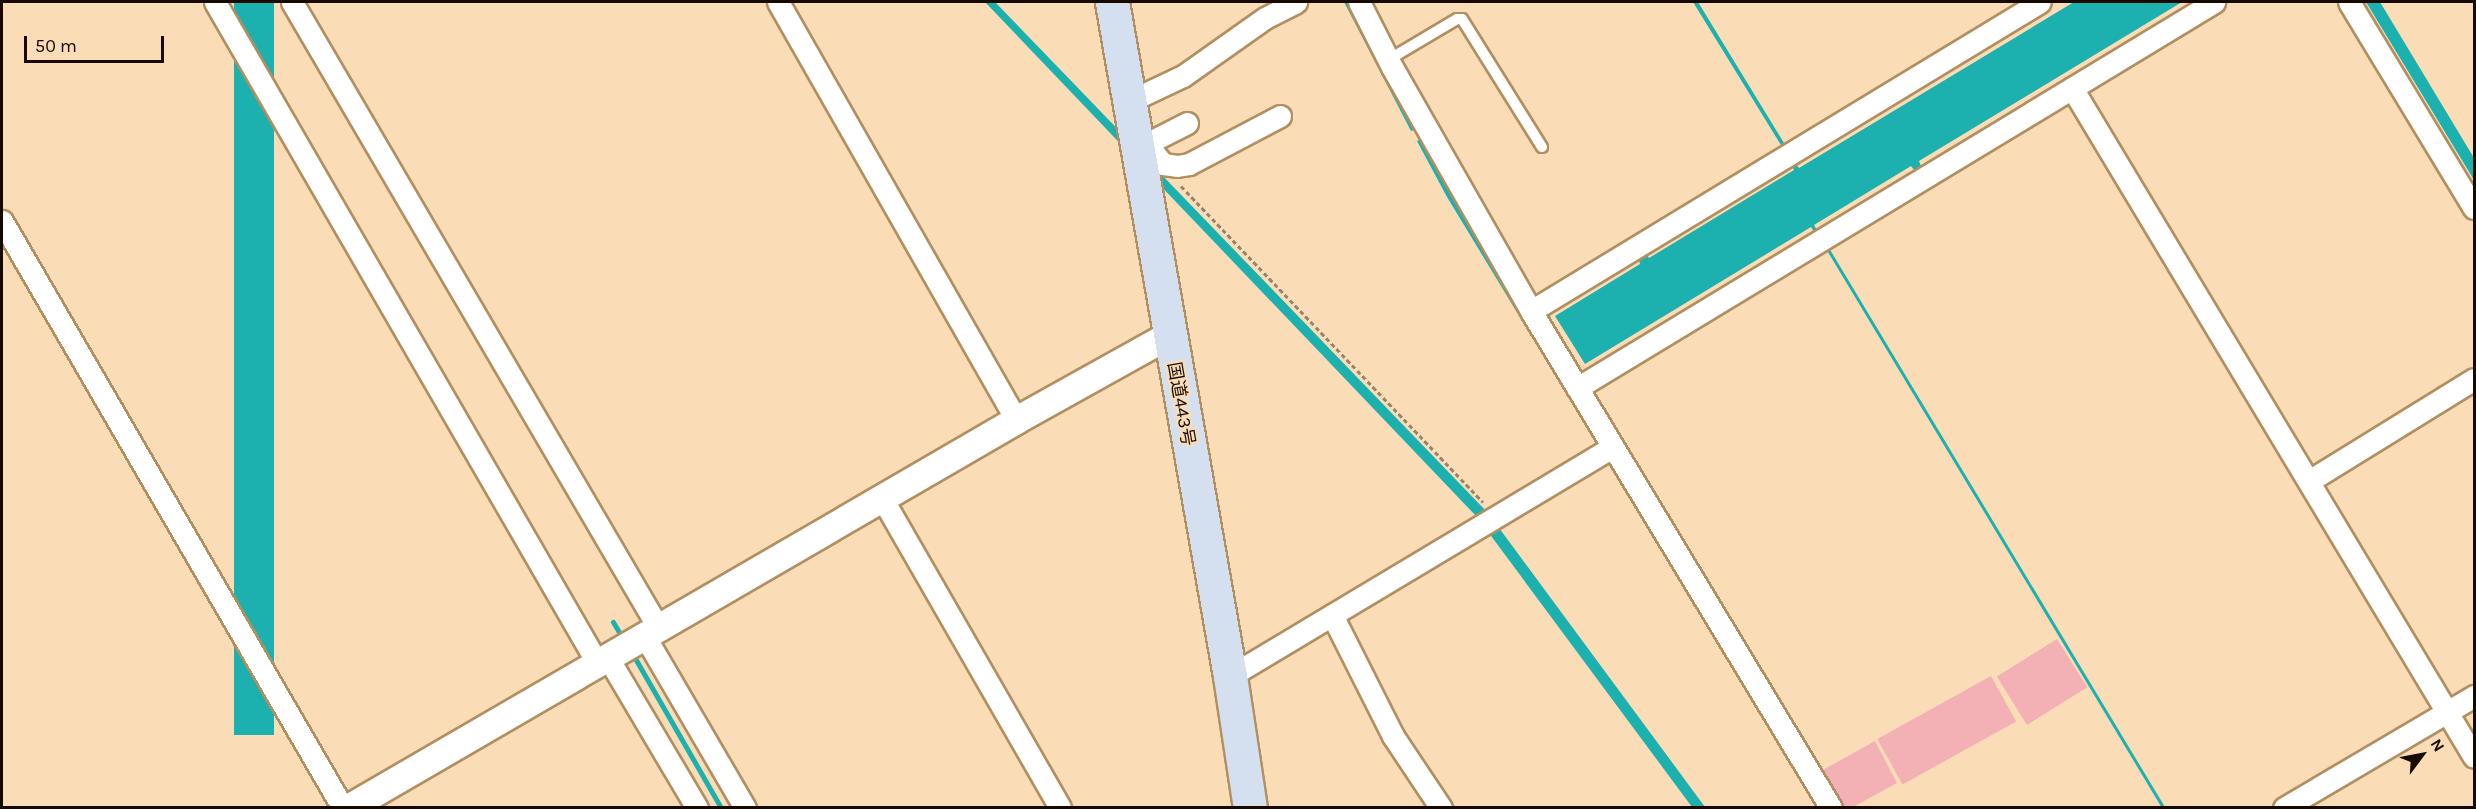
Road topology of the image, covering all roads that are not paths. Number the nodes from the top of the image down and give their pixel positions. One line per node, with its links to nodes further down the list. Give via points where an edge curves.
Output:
1 (214, 2): 29 (street)
2 (292, 2): 28 (street)
3 (778, 2): 23 (street)
4 (1112, 2): 12 (highway, 国道443号)
5 (1296, 2): 12 (street, via 1265,18 1183,76)
6 (1359, 2): 10 (street)
7 (2037, 2): 19 (street)
8 (2214, 2): 11 (street)
9 (2349, 2): 17 (street)
10 (1388, 60): 15 (lane, via 1462,19); 19 (street)
11 (2073, 88): 22 (street); 25 (street)
12 (1130, 101): 16 (highway, 国道443号)
13 (1280, 116): 16 (street, via 1189,164 1177,166)
14 (1187, 123): 16 (street)
15 (1542, 147)
16 (1149, 152): 20 (highway, 国道443号)
17 (2475, 208)
18 (2, 221): 34 (street)
19 (1531, 311): 22 (street)
20 (1169, 335): 23 (street); 30 (highway, 国道443号)
21 (2475, 379): 25 (street)
22 (1577, 388): 24 (street)
23 (1016, 420): 26 (street)
24 (1611, 448): 27 (street); 41 (street)
25 (2309, 481): 32 (street)
26 (882, 498): 28 (street); 38 (street)
27 (1332, 615): 30 (street); 40 (street, via 1393,736)
28 (651, 631): 29 (street); 37 (street)
29 (603, 661): 35 (street); 36 (street)
30 (1230, 676): 39 (highway, 国道443号)
31 (2475, 696): 32 (street)
32 (2447, 712): 33 (street); 42 (street)
33 (2475, 757)
34 (343, 807)
35 (348, 807)
36 (697, 807)
37 (745, 807)
38 (1060, 807)
39 (1250, 807)
40 (1441, 807)
41 (1831, 807)
42 (2284, 807)

